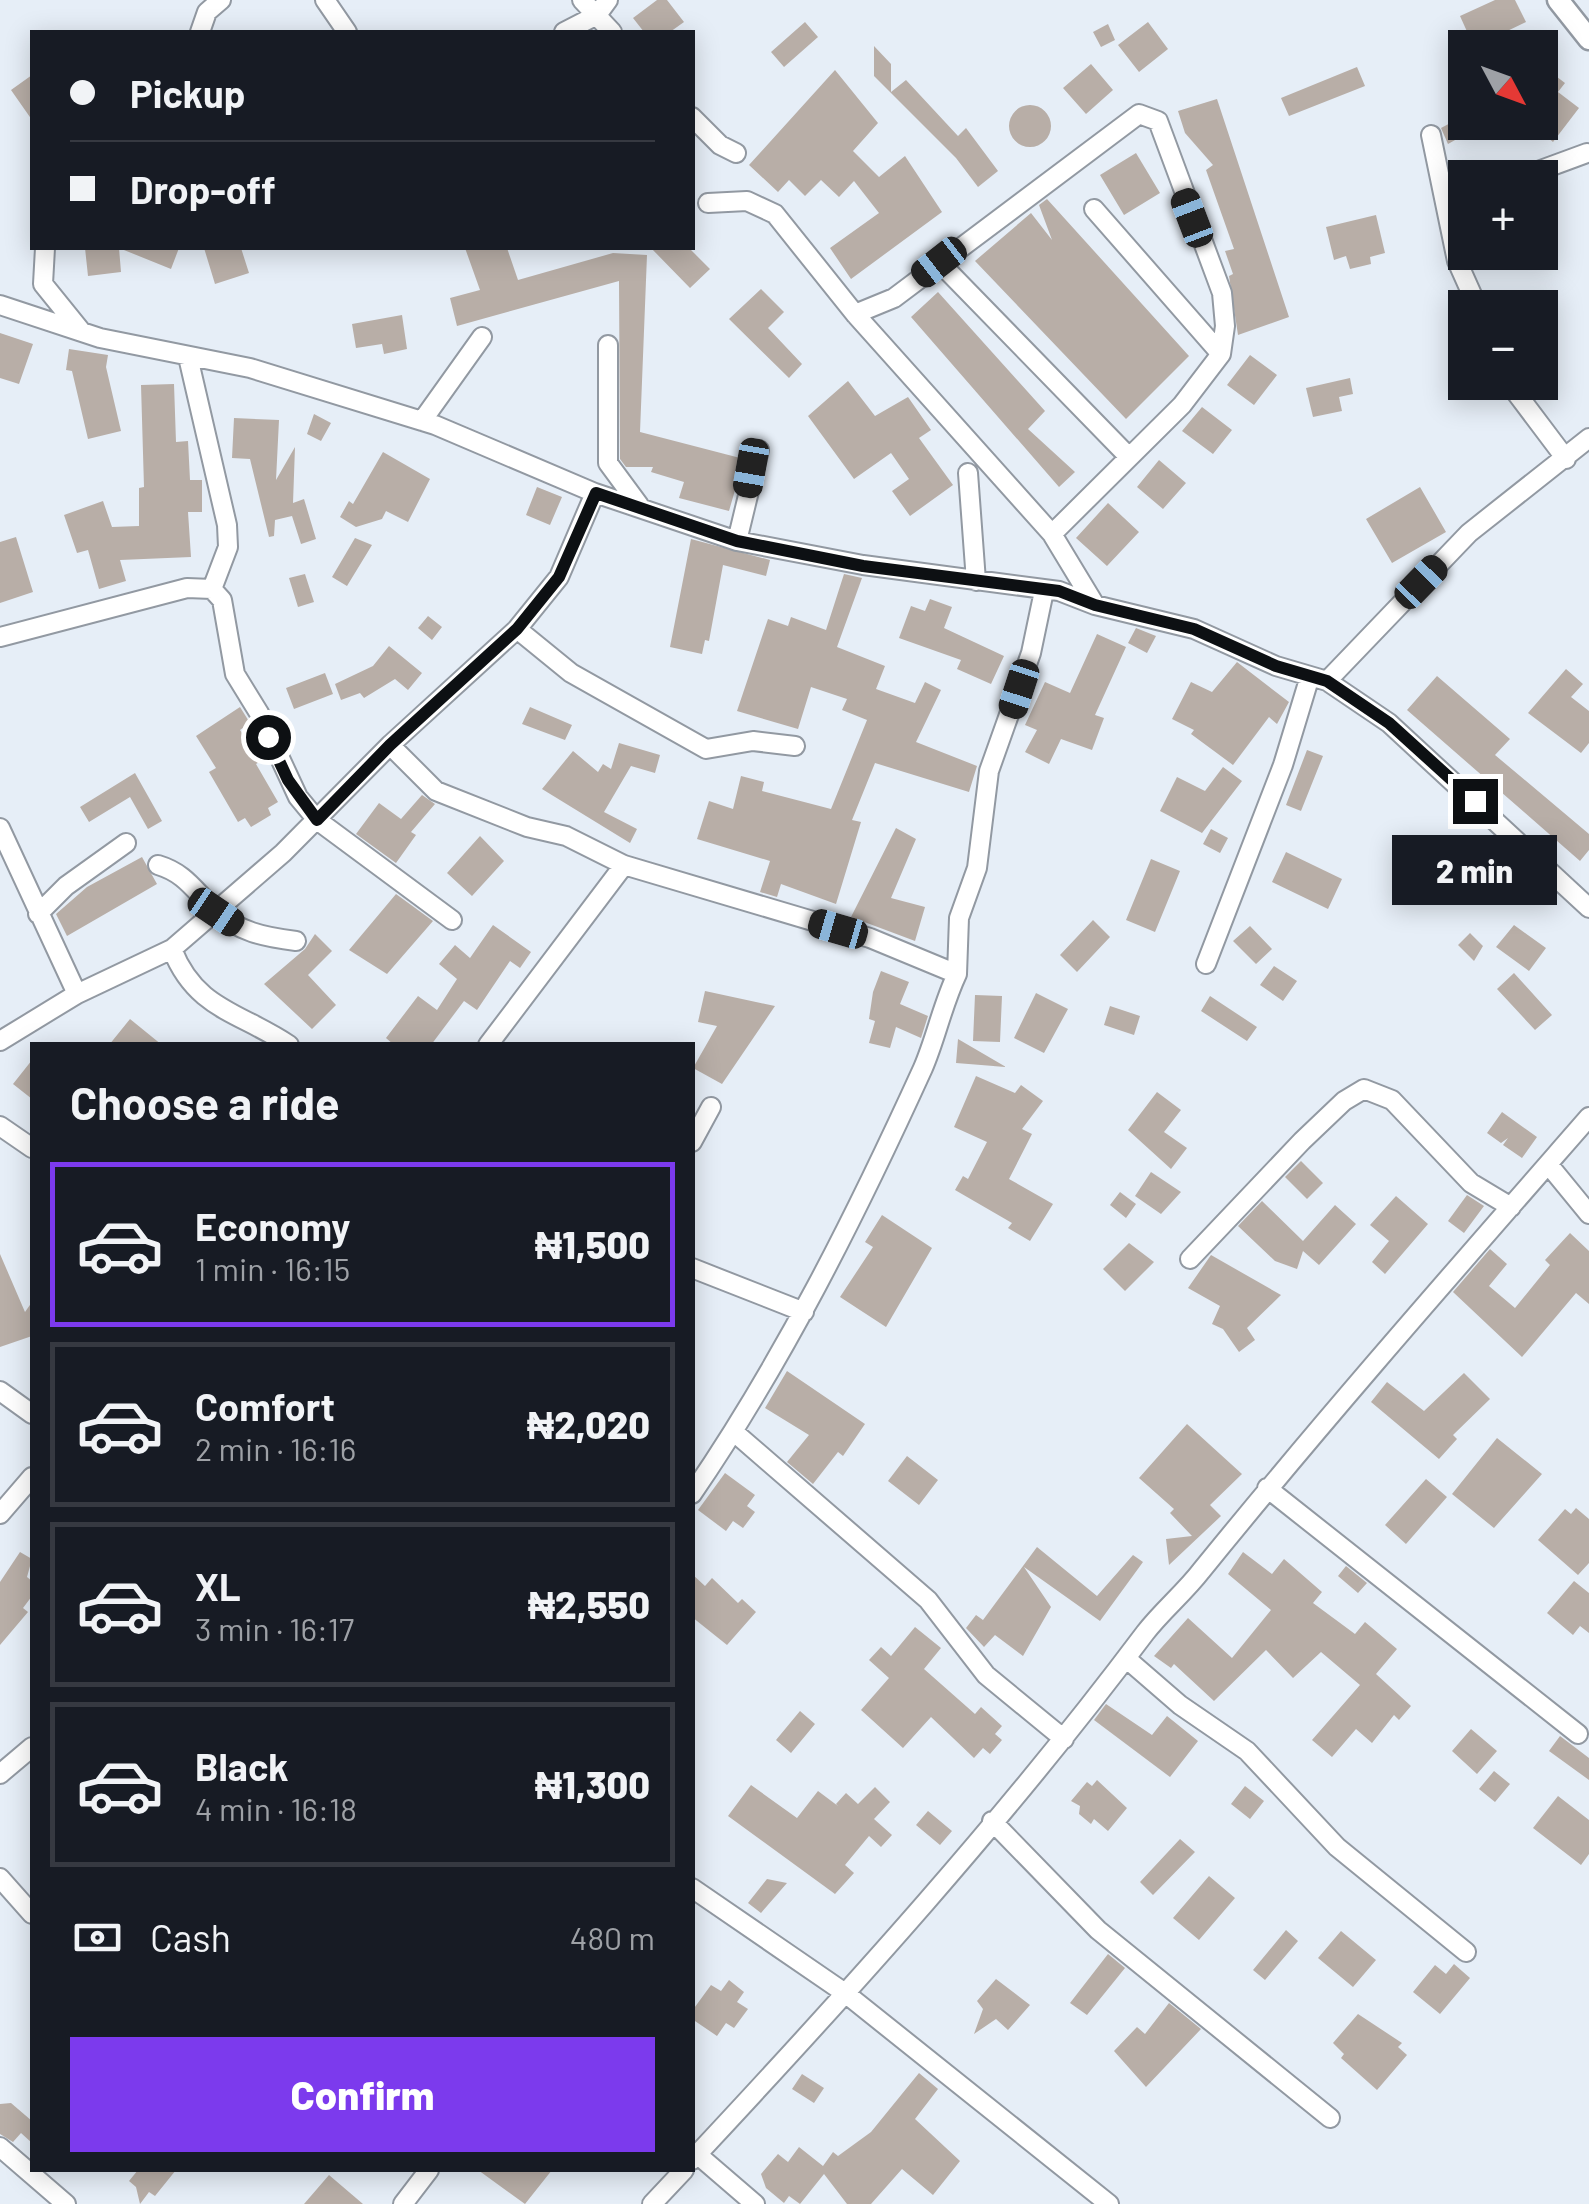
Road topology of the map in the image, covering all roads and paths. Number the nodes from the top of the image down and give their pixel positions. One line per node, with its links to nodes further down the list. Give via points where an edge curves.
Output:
1 (221, 0): 6 (street)
2 (325, 0): 7 (street)
3 (582, 0): 5 (street)
4 (1558, 0): 9 (street)
5 (603, 8): 8 (street)
6 (201, 30)
7 (345, 30)
8 (567, 30)
9 (1589, 39)
10 (695, 120): 13 (street)
11 (1432, 135): 17 (street)
12 (1587, 152): 14 (street)
13 (736, 153)
14 (1558, 163)
15 (708, 203): 21 (street, via 747,201 774,214)
16 (1094, 209): 25 (street)
17 (1448, 209)
18 (45, 250): 22 (street, via 43,284)
19 (939, 262): 21 (street, via 894,298); 25 (street, via 1148,114 1165,136 1222,294); 31 (street)
20 (0, 305): 22 (street)
21 (855, 314): 36 (street)
22 (82, 332): 26 (street)
23 (482, 337): 28 (street)
24 (608, 345): 35 (street, via 608,463)
25 (1221, 354): 31 (street, via 1202,383)
26 (188, 358): 28 (street, via 250,368); 39 (street, via 227,526 228,547)
27 (1522, 400): 32 (street)
28 (422, 421): 34 (street)
29 (1589, 438): 32 (street)
30 (759, 450): 37 (street)
31 (1129, 457): 36 (street)
32 (1566, 459): 44 (street, via 1468,533)
33 (968, 473): 38 (street)
34 (596, 493): 35 (street); 42 (street, via 559,577)
35 (639, 506): 37 (street)
36 (1052, 534): 41 (street)
37 (737, 541): 38 (street)
38 (976, 581): 40 (street)
39 (212, 589): 43 (street, via 187,588); 47 (street, via 222,600 235,674 288,780)
40 (1044, 591): 41 (street); 59 (street, via 990,771 977,868 959,918)
41 (1095, 605): 44 (street, via 1194,629)
42 (517, 629): 45 (street); 46 (street, via 571,673 706,749 753,741)
43 (0, 637)
44 (1318, 678): 52 (street, via 1401,733); 58 (street)
45 (390, 745): 47 (street); 50 (street, via 436,791 566,836)
46 (795, 746)
47 (317, 820): 53 (street); 55 (street)
48 (0, 828): 54 (street)
49 (126, 842): 54 (street)
50 (624, 864): 59 (street, via 870,938); 63 (street)
51 (158, 865): 53 (street, via 180,871)
52 (1586, 900)
53 (216, 912): 56 (street, via 257,936); 57 (street)
54 (38, 914): 60 (street)
55 (452, 920)
56 (296, 941)
57 (172, 949): 60 (street); 62 (street, via 208,1002)
58 (1206, 964)
59 (957, 974): 74 (street, via 925,1063)
60 (77, 994): 61 (street)
61 (0, 1041)
62 (283, 1042)
63 (490, 1042)
64 (712, 1107): 67 (street)
65 (1589, 1117): 69 (street)
66 (0, 1126): 68 (street)
67 (695, 1137)
68 (30, 1147)
69 (1548, 1164): 70 (street); 71 (street)
70 (1512, 1207): 72 (street, via 1471,1182 1392,1100 1364,1089 1302,1141); 79 (street)
71 (1589, 1214)
72 (1190, 1259)
73 (695, 1269): 74 (street)
74 (804, 1312): 77 (street)
75 (0, 1391): 76 (street)
76 (30, 1413)
77 (734, 1432): 80 (street); 84 (street, via 928,1600 986,1676)
78 (30, 1479): 81 (street)
79 (1267, 1488): 82 (street); 83 (street)
80 (695, 1490)
81 (0, 1514)
82 (1128, 1660): 84 (street); 91 (street, via 1247,1751 1336,1847)
83 (1578, 1734)
84 (1064, 1739): 87 (street)
85 (30, 1749): 86 (street)
86 (0, 1774)
87 (992, 1822): 92 (street); 93 (street, via 1098,1930)
88 (0, 1878): 90 (street)
89 (695, 1890): 92 (street)
90 (30, 1912)
91 (1466, 1952)
92 (846, 1993): 95 (street); 102 (street)
93 (1330, 2118)
94 (0, 2147): 98 (street)
95 (695, 2158): 101 (street)
96 (427, 2172): 99 (street)
97 (682, 2172): 100 (street)
98 (66, 2204)
99 (403, 2204)
100 (652, 2204)
101 (755, 2204)
102 (1109, 2204)

